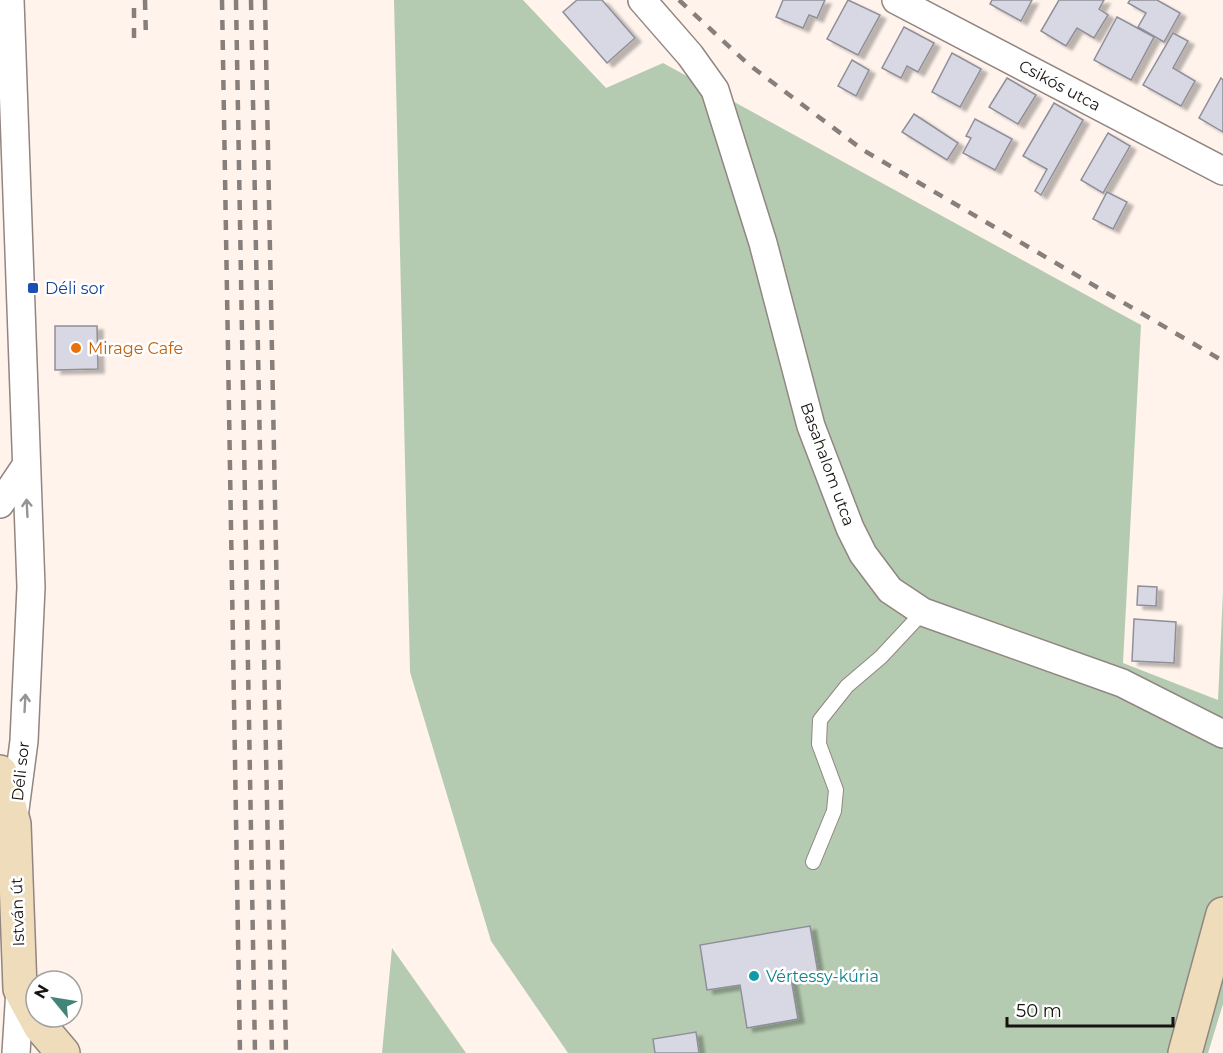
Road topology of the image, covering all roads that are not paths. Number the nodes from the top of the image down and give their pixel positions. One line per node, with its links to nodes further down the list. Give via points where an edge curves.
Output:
1 (10, 0): 5 (street, Déli sor)
2 (642, 0): 7 (street, Basahalom utca, via 715,90 763,243 811,426 850,528 863,554 890,590)
3 (896, 0): 4 (street, Csikós utca)
4 (1223, 171)
5 (25, 467): 6 (street); 10 (street, Déli sor, one-way to 5, via 24,741 31,587)
6 (0, 504)
7 (923, 612): 8 (street, Basahalom utca, via 1122,683); 11 (lane, via 847,686 820,720 819,744 836,790 834,811)
8 (1223, 734)
9 (0, 772): 10 (street, István út)
10 (14, 824): 13 (street, István út)
11 (813, 862)
12 (1223, 914): 16 (street)
13 (16, 972): 14 (street, István út); 15 (street, via 40,1026)
14 (16, 1053)
15 (63, 1053)
16 (1185, 1053)

